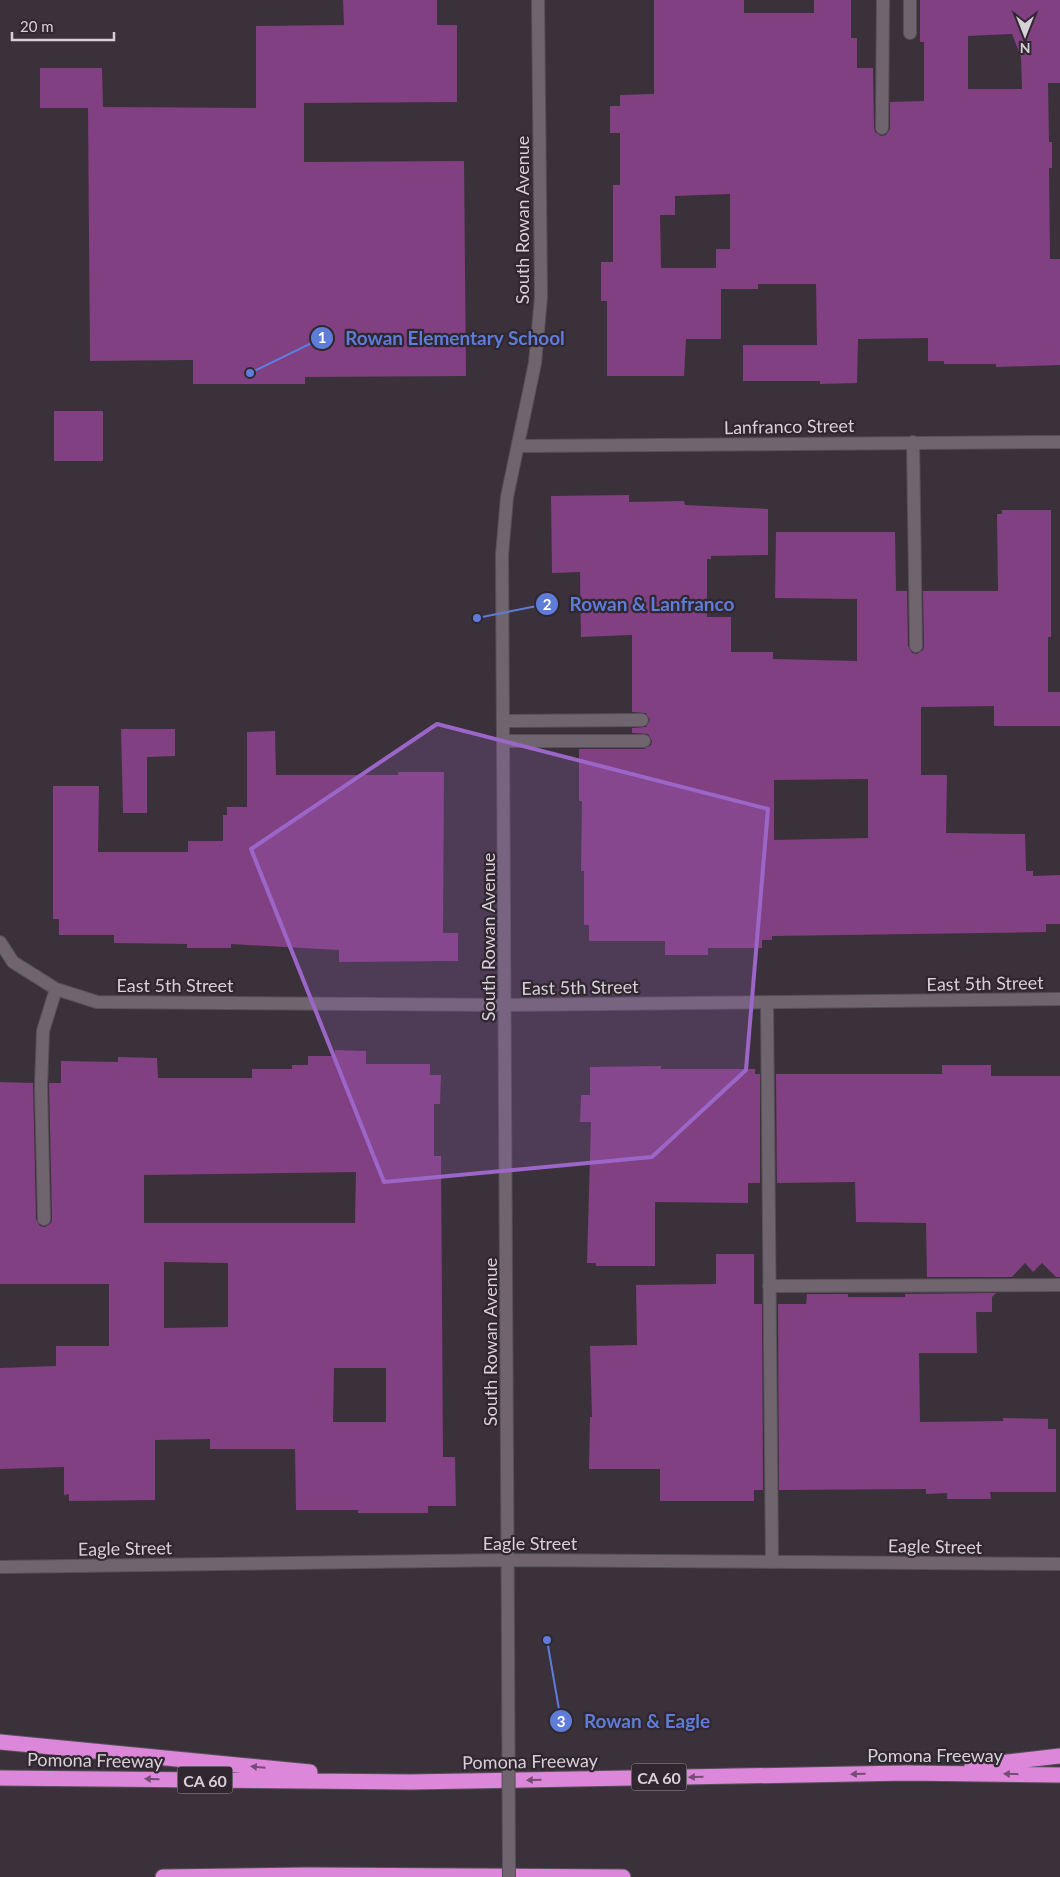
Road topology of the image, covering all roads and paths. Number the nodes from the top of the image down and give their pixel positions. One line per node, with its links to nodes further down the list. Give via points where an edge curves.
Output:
1 (538, 0): 8 (street, South Rowan Avenue, via 541,297 535,363)
2 (883, 0): 5 (street)
3 (910, 0): 4 (street)
4 (910, 33)
5 (882, 128)
6 (913, 442): 7 (street, Lanfranco Street); 8 (street, Lanfranco Street); 9 (street)
7 (1060, 442)
8 (519, 446): 11 (street, South Rowan Avenue, via 507,497 502,555)
9 (916, 646)
10 (642, 720): 11 (street)
11 (504, 721): 12 (street, South Rowan Avenue)
12 (504, 741): 13 (street); 18 (street, South Rowan Avenue)
13 (644, 741)
14 (0, 942): 15 (street, East 5th Street, via 13,962)
15 (56, 989): 18 (street, East 5th Street, via 97,1002); 19 (street, via 43,1031)
16 (1060, 999): 17 (street, East 5th Street)
17 (767, 1002): 18 (street, East 5th Street); 21 (street)
18 (506, 1005): 22 (street, South Rowan Avenue)
19 (44, 1219)
20 (1060, 1285): 21 (street)
21 (769, 1286): 23 (street)
22 (508, 1560): 23 (street, Eagle Street); 25 (street, Eagle Street); 33 (street, South Rowan Avenue, bridge)
23 (772, 1562): 24 (street, Eagle Street)
24 (1060, 1564)
25 (0, 1567)
26 (0, 1742): 31 (highway, one-way to 26)
27 (1060, 1756): 28 (highway)
28 (907, 1773): 29 (highway, Pomona Freeway / CA 60, one-way to 28); 31 (highway, Pomona Freeway / CA 60, one-way to 31)
29 (1060, 1775)
30 (0, 1778): 31 (highway, Pomona Freeway / CA 60, one-way to 30)
31 (411, 1782)
32 (163, 1877): 34 (highway)
33 (509, 1877)
34 (623, 1877)

